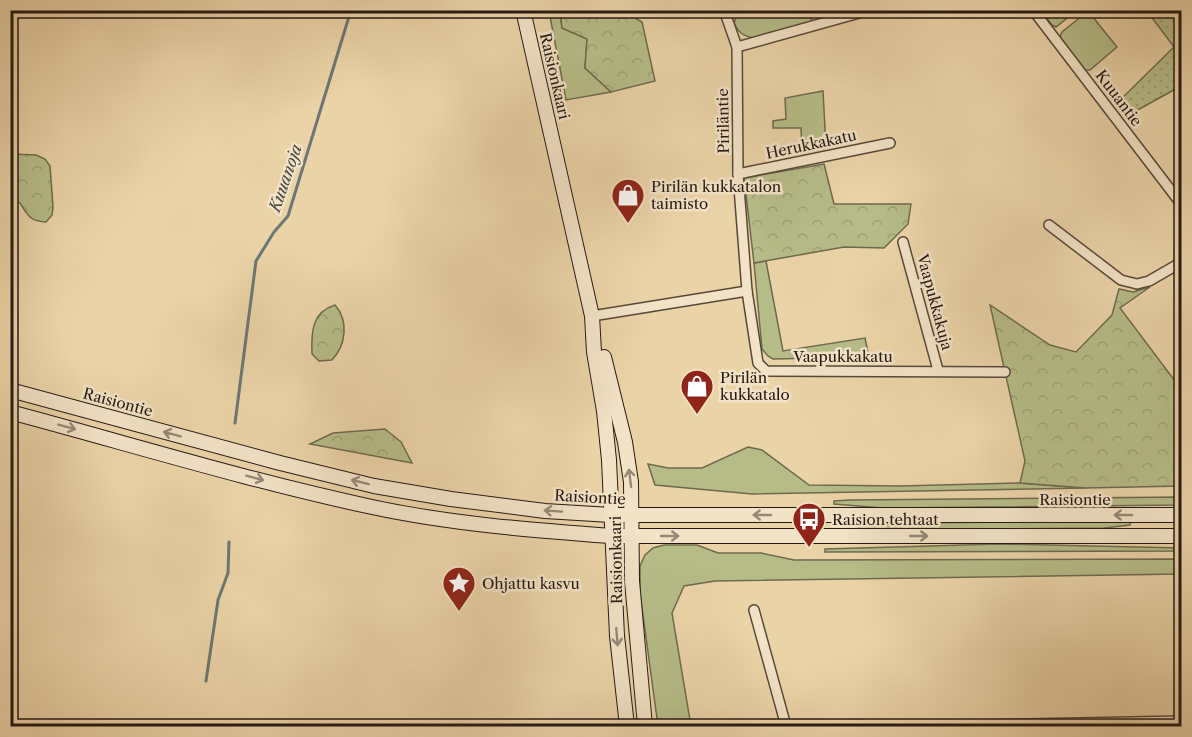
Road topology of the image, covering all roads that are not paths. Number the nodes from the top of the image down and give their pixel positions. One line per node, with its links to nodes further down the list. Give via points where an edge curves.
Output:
1 (523, 10): 13 (main road, Raisionkaari)
2 (724, 10): 5 (street, Piriläntie)
3 (870, 10): 5 (street)
4 (1033, 10): 8 (street, Kuuantie)
5 (736, 47): 7 (street, Piriläntie)
6 (890, 143): 7 (street, Herukkakatu)
7 (738, 174): 12 (street, Piriläntie)
8 (1182, 205)
9 (1049, 225): 11 (street, via 1122,280 1137,284 1149,281)
10 (903, 242): 14 (street, Vaapukkakuja)
11 (1182, 262)
12 (747, 291): 13 (street); 14 (street, Vaapukkakatu, via 758,363 766,371)
13 (592, 320): 18 (main road, Raisionkaari, via 606,428); 19 (main road, Raisionkaari, one-way to 13, via 625,442)
14 (938, 370): 15 (street, Vaapukkakatu)
15 (1005, 372)
16 (10, 390): 18 (main road, Raisiontie, one-way to 16, via 545,511 374,486)
17 (10, 412): 21 (main road, one-way to 21, via 372,507 462,523)
18 (611, 515): 19 (main road, Raisiontie); 21 (main road, Raisionkaari)
19 (632, 515): 20 (main road, Raisiontie, one-way to 19); 22 (main road, Raisionkaari)
20 (1182, 515)
21 (611, 536): 22 (main road); 26 (main road, Raisionkaari, one-way to 26)
22 (631, 536): 23 (main road, one-way to 23); 27 (main road, Raisionkaari, via 633,607)
23 (1182, 536)
24 (754, 610): 28 (street)
25 (1182, 721): 29 (street)
26 (627, 726)
27 (645, 726)
28 (786, 726)
29 (929, 726)

